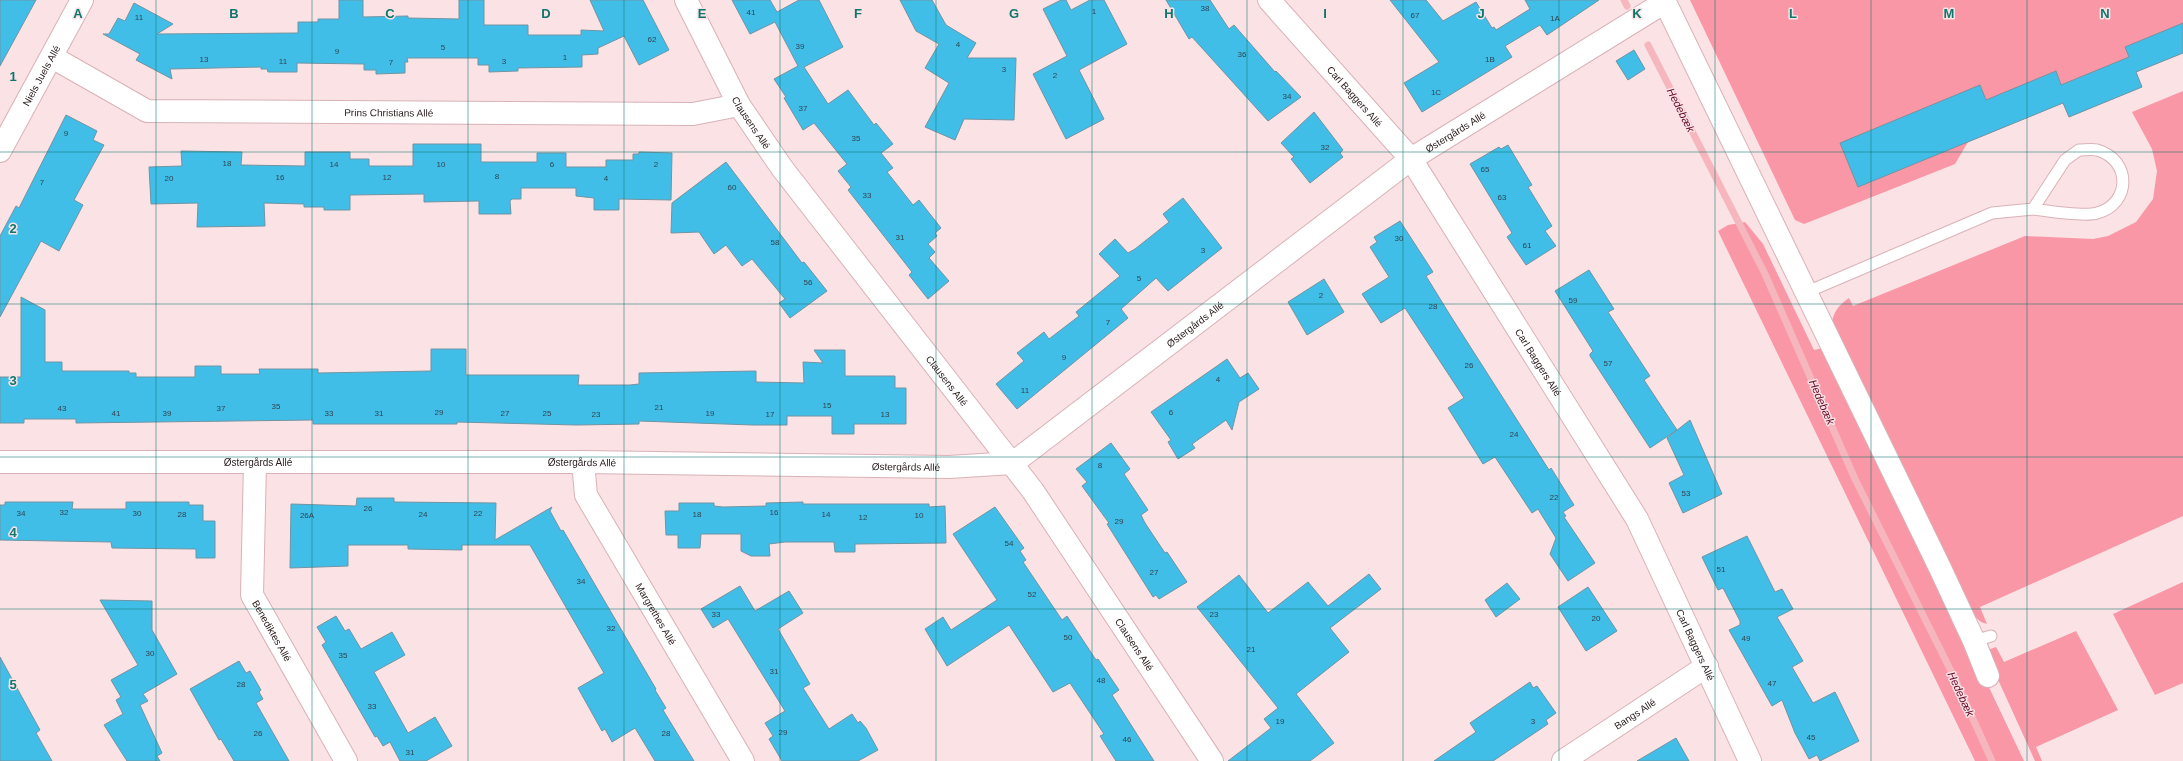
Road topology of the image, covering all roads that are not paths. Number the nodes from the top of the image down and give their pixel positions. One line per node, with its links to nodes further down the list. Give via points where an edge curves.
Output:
1 (82, 0): 5 (street, Niels Juels Allé)
2 (686, 0): 6 (street, Clausens Allé)
3 (1269, 0): 8 (street, Carl Baggers Allé)
4 (1664, 1): 8 (street, Østergårds Allé); 10 (street)
5 (52, 57): 6 (street, Prins Christians Allé, via 147,111 693,114); 7 (street, Niels Juels Allé)
6 (739, 105): 13 (street, Clausens Allé, via 817,214)
7 (0, 151)
8 (1411, 159): 13 (street, Østergårds Allé); 15 (street, Carl Baggers Allé, via 1637,519)
9 (2033, 209): 9 (lane, via 2095,214 2111,208 2121,194 2123,179 2120,168 2109,155 2096,150 2079,150 2065,160); 10 (lane, via 1992,213)
10 (1807, 292): 16 (street, via 1983,639)
11 (0, 462): 14 (street, Østergårds Allé)
12 (583, 462): 13 (street, Østergårds Allé, via 949,467); 14 (street, Østergårds Allé); 18 (street, Margrethes Allé, via 586,495)
13 (1012, 462): 19 (street, Clausens Allé)
14 (254, 463): 17 (street, Benediktes Allé, via 252,595)
15 (1707, 666): 20 (street, Bangs Allé); 21 (street, Carl Baggers Allé)
16 (1988, 676)
17 (346, 761)
18 (743, 761)
19 (1212, 761)
20 (1563, 761)
21 (1750, 761)

